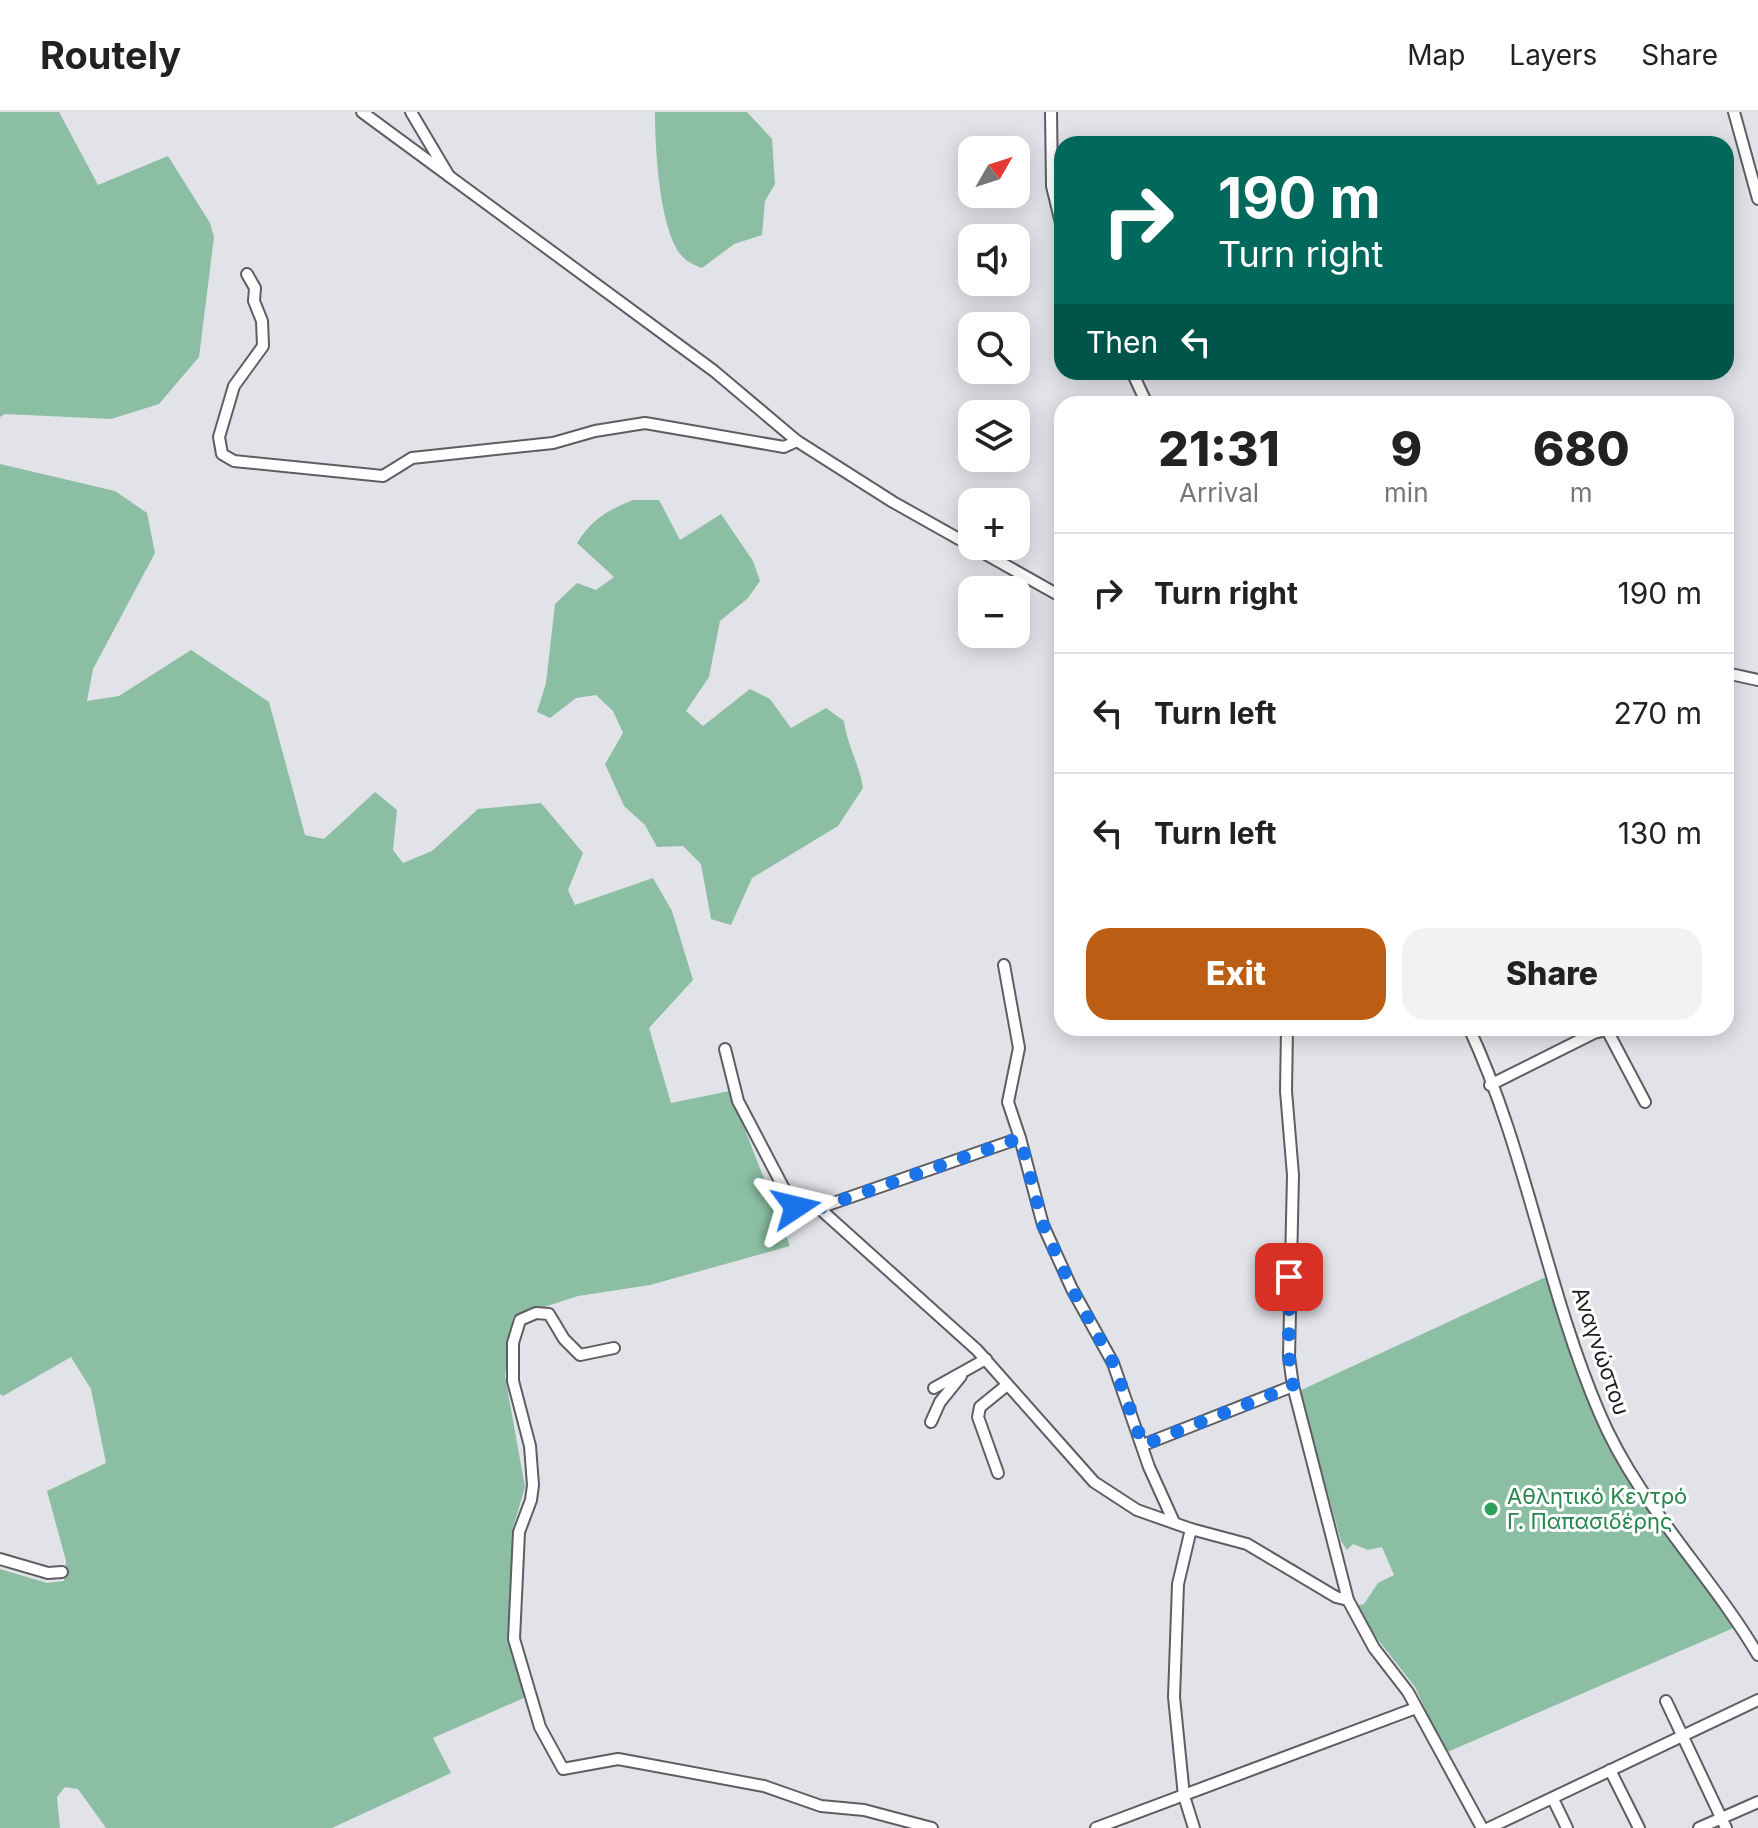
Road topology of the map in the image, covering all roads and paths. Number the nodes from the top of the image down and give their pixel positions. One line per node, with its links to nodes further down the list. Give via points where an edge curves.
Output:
1 (362, 112): 5 (street)
2 (411, 112): 5 (street)
3 (1051, 112): 6 (street)
4 (1734, 112): 7 (street)
5 (451, 180): 9 (street, via 714,371)
6 (1054, 194)
7 (1758, 199)
8 (247, 274): 9 (street, via 264,335 259,355 234,386 219,437 222,454 234,461 383,476 412,458 553,443 645,423 784,447)
9 (797, 441): 10 (street)
10 (1054, 593)
11 (1734, 675): 12 (street)
12 (1758, 680)
13 (1004, 965): 21 (street, via 1019,1048 1008,1102)
14 (1286, 1036): 27 (street, via 1293,1175)
15 (1472, 1036): 19 (street, Αναγνώστου)
16 (1594, 1036): 19 (street)
17 (1610, 1036): 20 (street)
18 (725, 1049): 22 (street, via 738,1101 787,1196 796,1207)
19 (1490, 1085): 37 (street, Αναγνώστου, via 1599,1412 1636,1484)
20 (1645, 1102)
21 (1020, 1138): 22 (street); 30 (street, via 1043,1225 1113,1363)
22 (819, 1208): 24 (street)
23 (614, 1348): 47 (street, via 580,1355 549,1314 536,1313 520,1320 513,1343 513,1381 530,1446 533,1485 519,1532 514,1639 540,1727 563,1769 618,1759 764,1786 821,1806 864,1810)
24 (986, 1359): 25 (street); 26 (street)
25 (961, 1376): 28 (street); 29 (street)
26 (1007, 1385): 31 (street, via 980,1407 978,1417); 32 (street, via 1094,1482 1137,1510)
27 (1293, 1386): 30 (street); 36 (street)
28 (934, 1388)
29 (931, 1422)
30 (1143, 1445): 32 (street)
31 (998, 1473)
32 (1173, 1520): 33 (street)
33 (1191, 1529): 36 (street, via 1247,1544); 43 (street, via 1178,1584 1174,1673)
34 (0, 1559): 35 (street)
35 (62, 1572)
36 (1348, 1600): 40 (street)
37 (1758, 1655)
38 (1758, 1700): 41 (street)
39 (1666, 1701): 41 (street)
40 (1416, 1708): 43 (street); 50 (street)
41 (1681, 1738): 42 (street); 46 (street)
42 (1610, 1770): 44 (street); 53 (street)
43 (1184, 1796): 48 (street); 49 (street)
44 (1553, 1799): 51 (street); 52 (street)
45 (1758, 1802): 46 (street)
46 (1723, 1823): 54 (street)
47 (932, 1828)
48 (1096, 1828)
49 (1194, 1828)
50 (1482, 1828)
51 (1489, 1828)
52 (1567, 1828)
53 (1639, 1828)
54 (1699, 1828)

